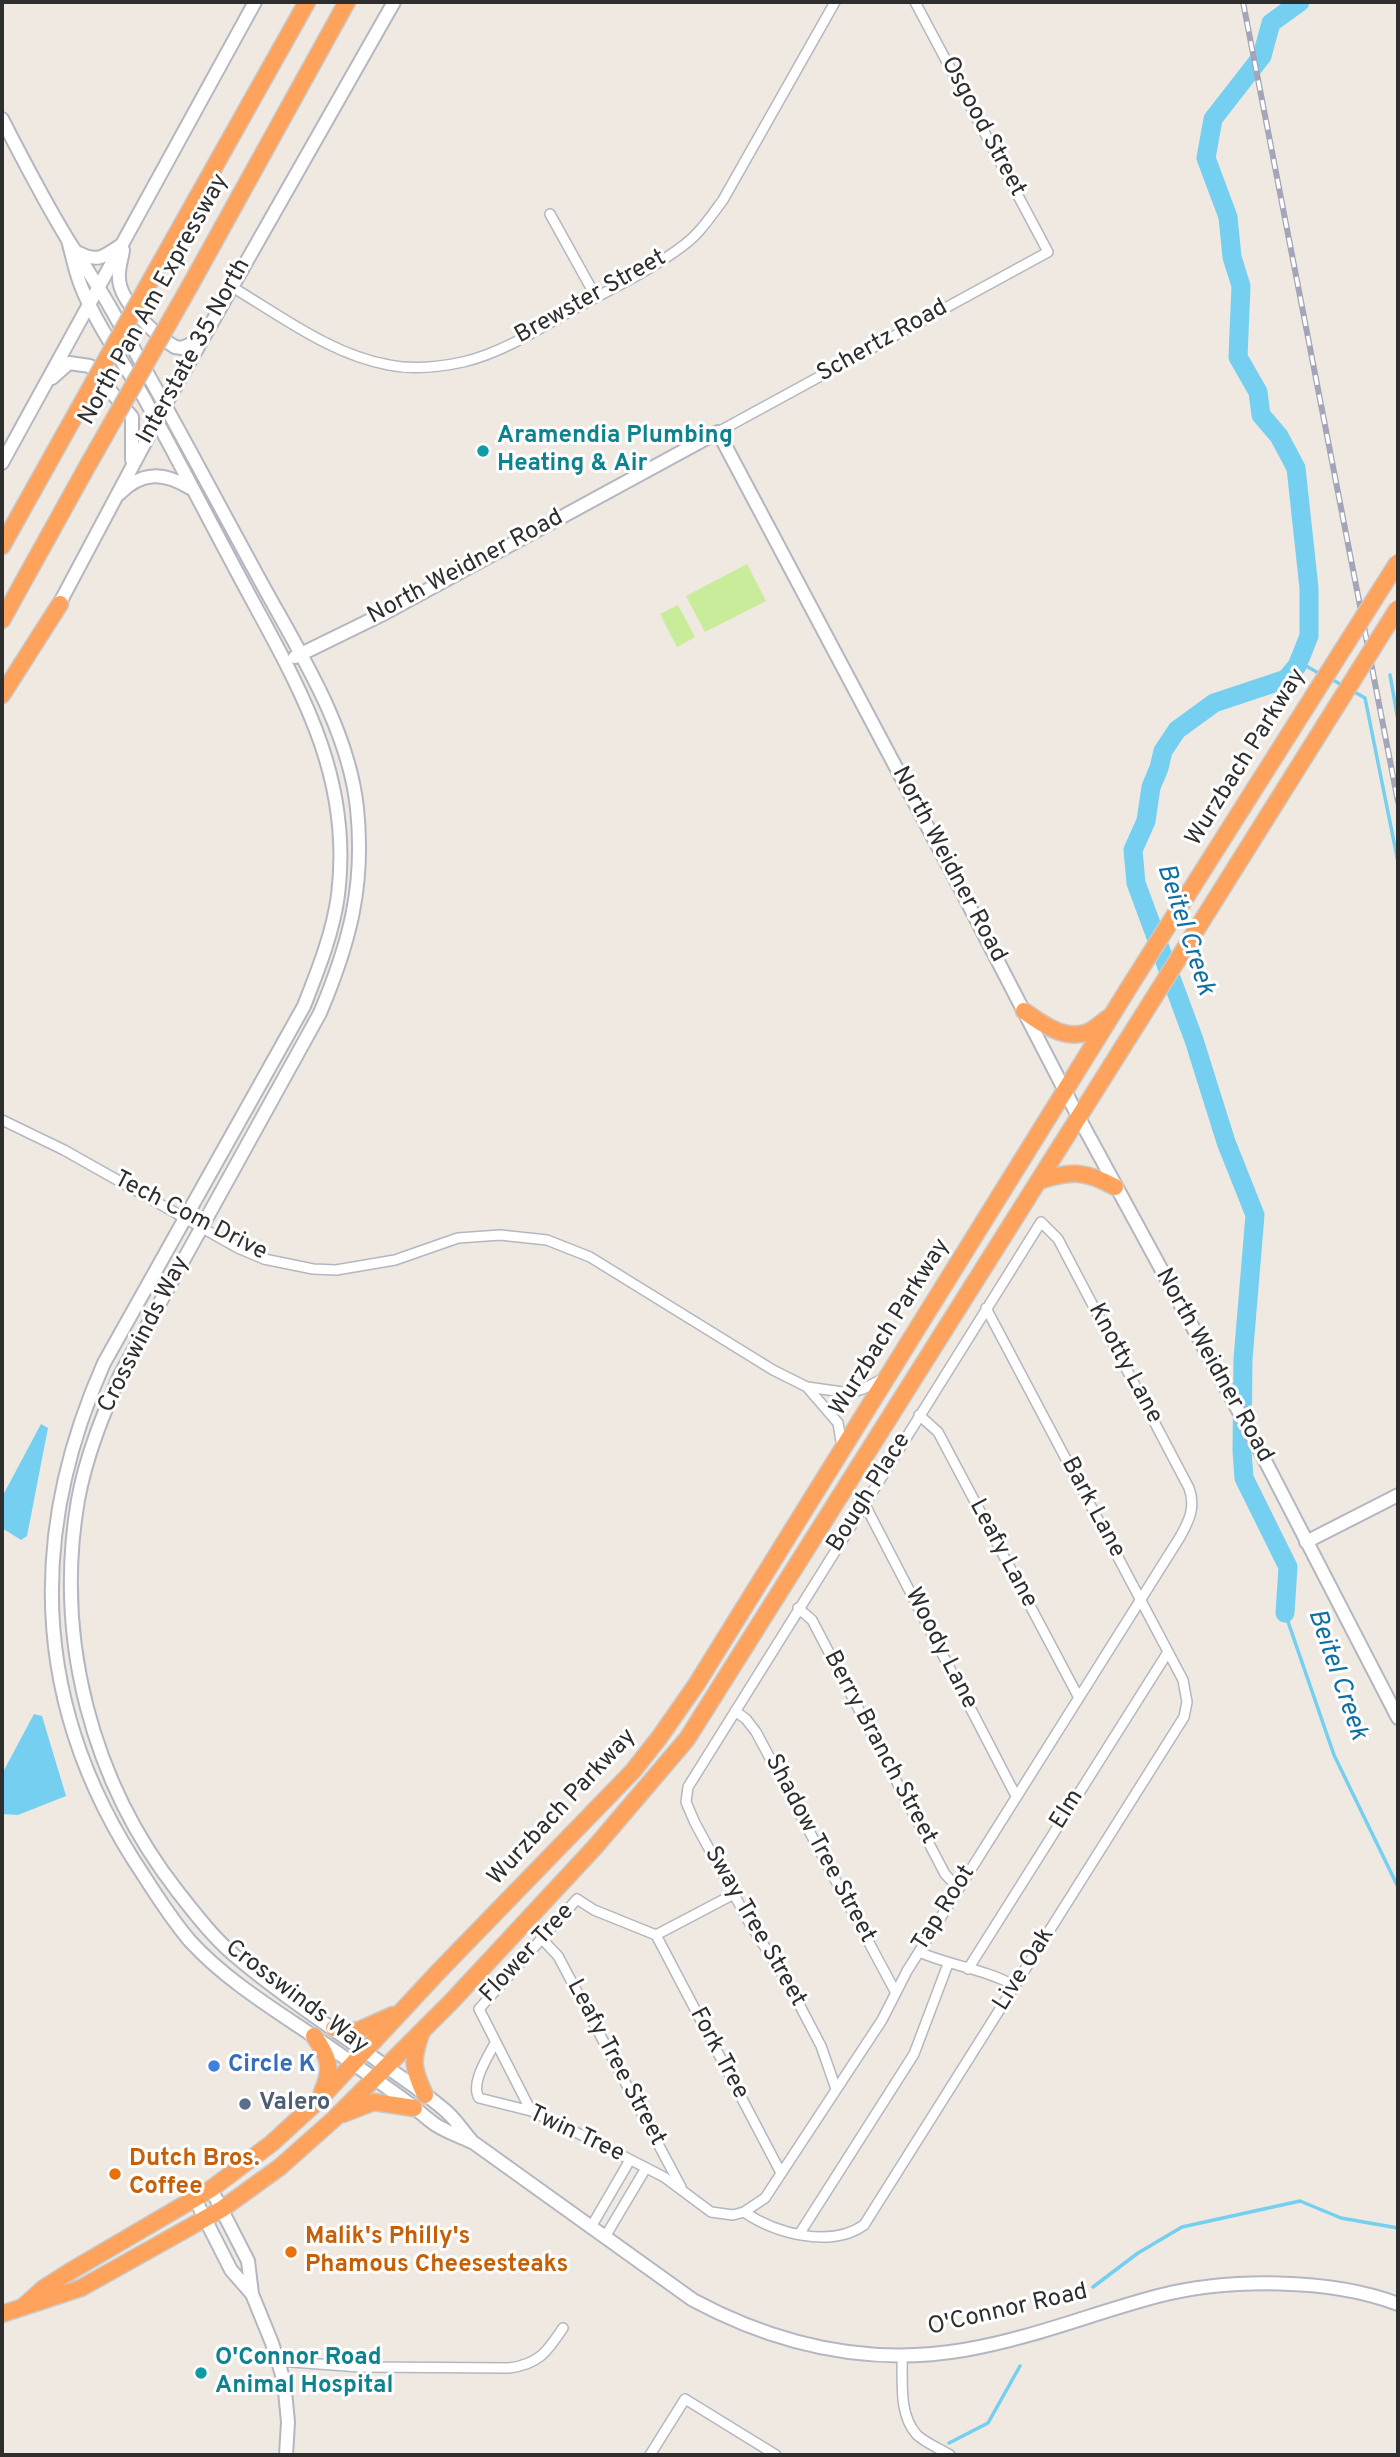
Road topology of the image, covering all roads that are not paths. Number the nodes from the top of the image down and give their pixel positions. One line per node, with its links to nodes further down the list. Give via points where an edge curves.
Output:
1 (255, 2): 10 (main road)
2 (307, 2): 26 (highway, North Pan Am Expressway, bridge)
3 (347, 2): 30 (highway, North Pan Am Expressway, bridge)
4 (394, 2): 14 (main road, Interstate 35 North)
5 (835, 2): 15 (street, Brewster Street, via 712,216 687,243 657,264)
6 (915, 2): 11 (street, Osgood Street)
7 (2, 119): 9 (main road)
8 (550, 214): 15 (street)
9 (68, 240): 12 (main road); 16 (main road)
10 (125, 242): 12 (main road, via 104,257 90,259); 13 (main road); 17 (main road, via 118,278 141,318 175,347)
11 (1048, 252): 21 (street, Schertz Road)
12 (77, 253): 13 (main road)
13 (98, 287): 16 (main road); 19 (main road)
14 (232, 287): 15 (street, Brewster Street, via 344,352 389,366 414,368 465,362 486,354); 17 (main road, Interstate 35 North)
15 (596, 297)
16 (89, 303): 18 (main road); 20 (main road)
17 (202, 338): 19 (main road, Interstate 35 North)
18 (44, 384): 22 (main road); 23 (main road, via 69,363 90,366 132,417)
19 (165, 405): 20 (main road, Interstate 35 North); 31 (main road)
20 (156, 422): 23 (main road, Interstate 35 North); 24 (main road)
21 (719, 432): 31 (main road, North Weidner Road); 37 (main road, North Weidner Road)
22 (2, 463)
23 (131, 467): 25 (main road, Interstate 35 North)
24 (191, 489): 25 (main road, via 174,478 151,476 136,480); 32 (main road)
25 (113, 499): 28 (main road, Interstate 35 North)
26 (2, 546)
27 (1398, 562): 38 (highway, Wurzbach Parkway, bridge)
28 (60, 604): 33 (highway); 34 (main road, Interstate 35 North)
29 (1398, 608): 40 (highway, Wurzbach Parkway, bridge)
30 (2, 620)
31 (300, 655): 32 (main road, North Weidner Road); 36 (main road, Crosswinds Way, via 329,712 349,768 358,818)
32 (285, 662): 35 (main road, Crosswinds Way, via 312,715 331,774 340,833)
33 (2, 695)
34 (2, 706)
35 (338, 896): 36 (main road); 44 (main road, Crosswinds Way, via 323,957 304,1006)
36 (356, 897): 46 (main road, Crosswinds Way, via 341,963 320,1013)
37 (1024, 1011): 38 (highway, via 1067,1034 1088,1032); 39 (main road, North Weidner Road)
38 (1112, 1015): 39 (highway, Wurzbach Parkway)
39 (1065, 1092): 40 (main road, North Weidner Road); 48 (highway, Wurzbach Parkway)
40 (1079, 1118): 42 (highway, Wurzbach Parkway); 43 (main road, North Weidner Road)
41 (2, 1120): 44 (street, Tech Com Drive)
42 (1039, 1181): 43 (highway, via 1064,1172 1080,1173); 78 (highway, Wurzbach Parkway, via 687,1739 595,1847)
43 (1115, 1187): 55 (main road, North Weidner Road)
44 (185, 1217): 46 (street, Tech Com Drive); 66 (main road, Crosswinds Way, via 89,1397 69,1456 52,1556 56,1657 72,1729 92,1785)
45 (1041, 1222): 47 (street, Bough Place); 54 (street, Knotty Lane, via 1058,1239 1183,1476 1191,1494)
46 (202, 1226): 49 (street, Tech Com Drive, via 264,1259 324,1270 385,1262 458,1238 528,1236 547,1240 590,1257); 65 (main road, Crosswinds Way, via 108,1403 78,1499 75,1527 71,1619 89,1720 112,1782)
47 (986, 1308): 50 (street, Bough Place); 56 (street, Bark Lane)
48 (887, 1377): 49 (street, Tech Com Drive, via 850,1393); 51 (highway, Wurzbach Parkway)
49 (807, 1387): 51 (street, Tech Com Drive, via 838,1423)
50 (919, 1415): 53 (street, Bough Place); 59 (street, Leafy Lane, via 938,1432)
51 (842, 1447): 76 (highway, Wurzbach Parkway, via 659,1738 607,1799)
52 (1398, 1495): 55 (main road)
53 (864, 1503): 57 (street, Bough Place); 64 (street, Woody Lane)
54 (1191, 1513): 56 (street, Tap Root)
55 (1306, 1542): 62 (main road, North Weidner Road)
56 (1140, 1599): 58 (street, Bark Lane); 59 (street, Tap Root)
57 (798, 1608): 61 (street, Bough Place); 67 (street, Berry Branch Street, via 812,1620 945,1874)
58 (1168, 1652): 60 (street, Bark Lane, via 1183,1681); 73 (street, Elm)
59 (1079, 1698): 64 (street, Tap Root)
60 (1186, 1710): 74 (street, Live Oak)
61 (735, 1711): 63 (street, Bough Place); 75 (street, Shadow Tree Street, via 756,1732)
62 (1398, 1718)
63 (700, 1765): 68 (street, Sway Tree Street, via 688,1787 687,1802)
64 (1016, 1796): 67 (street, Tap Root)
65 (148, 1849): 66 (main road); 77 (main road, Crosswinds Way, via 206,1928 233,1954)
66 (132, 1858): 79 (main road, Crosswinds Way, via 190,1940 246,1988)
67 (958, 1888): 71 (street, Tap Root)
68 (734, 1894): 69 (street); 85 (street, Sway Tree Street, via 821,2046)
69 (656, 1935): 70 (street, Flower Tree, via 578,1899); 92 (street, Fork Tree)
70 (541, 1938): 80 (street, Flower Tree, via 479,2010); 94 (street, Leafy Tree Street, via 558,1956)
71 (919, 1952): 72 (street); 75 (street, Tap Root)
72 (948, 1964): 73 (street); 100 (street, via 914,2054)
73 (968, 1969): 74 (street)
74 (1015, 1986): 100 (street, Live Oak, via 864,2225 831,2236)
75 (896, 1993): 85 (street, Tap Root)
76 (404, 2008): 77 (highway, via 357,2031); 81 (highway, Wurzbach Parkway)
77 (334, 2028): 81 (main road, Crosswinds Way)
78 (421, 2032): 83 (highway, Wurzbach Parkway); 87 (highway, via 413,2066)
79 (314, 2036): 82 (main road, Crosswinds Way); 86 (highway, via 330,2066)
80 (495, 2043): 88 (street); 88 (street, Twin Tree, via 478,2080 477,2095)
81 (365, 2050): 82 (highway, Wurzbach Parkway); 83 (main road, Crosswinds Way)
82 (353, 2064): 84 (main road, O'Connor Road); 86 (highway)
83 (386, 2066): 84 (highway, Wurzbach Parkway); 87 (main road, O'Connor Road)
84 (373, 2078): 87 (main road, O'Connor Road); 89 (highway)
85 (836, 2089): 92 (street, Tap Root)
86 (318, 2101): 93 (highway)
87 (420, 2101): 89 (highway, via 374,2102); 99 (main road, O'Connor Road, via 448,2112 474,2143)
88 (531, 2111): 90 (street, Twin Tree)
89 (334, 2119): 96 (highway, via 280,2167)
90 (630, 2160): 91 (street, Twin Tree); 99 (street)
91 (646, 2168): 94 (street, Twin Tree); 101 (street)
92 (780, 2173): 97 (street, Tap Root, via 765,2198)
93 (211, 2189): 95 (highway); 96 (main road)
94 (683, 2192): 97 (street, Twin Tree, via 711,2212)
95 (195, 2199): 98 (main road); 104 (highway, via 71,2271)
96 (222, 2208): 98 (highway); 102 (main road, via 248,2262)
97 (744, 2212): 100 (street, via 777,2230)
98 (205, 2218): 102 (main road, via 231,2270); 104 (highway, via 81,2288)
99 (591, 2227): 101 (main road, O'Connor Road)
100 (800, 2233)
101 (605, 2237): 107 (main road, O'Connor Road, via 693,2300 731,2320 833,2351)
102 (252, 2294): 108 (main road)
103 (1398, 2304): 107 (main road, O'Connor Road, via 1377,2296 1306,2285 1195,2288 1004,2341)
104 (22, 2307): 105 (highway)
105 (2, 2315)
106 (563, 2328): 108 (street, via 539,2358 509,2368 360,2367)
107 (902, 2355): 112 (street, via 905,2409 911,2425 919,2436)
108 (278, 2361): 109 (main road, via 287,2402)
109 (286, 2455)
110 (650, 2455): 111 (street, via 685,2399)
111 (776, 2455)
112 (950, 2455)

